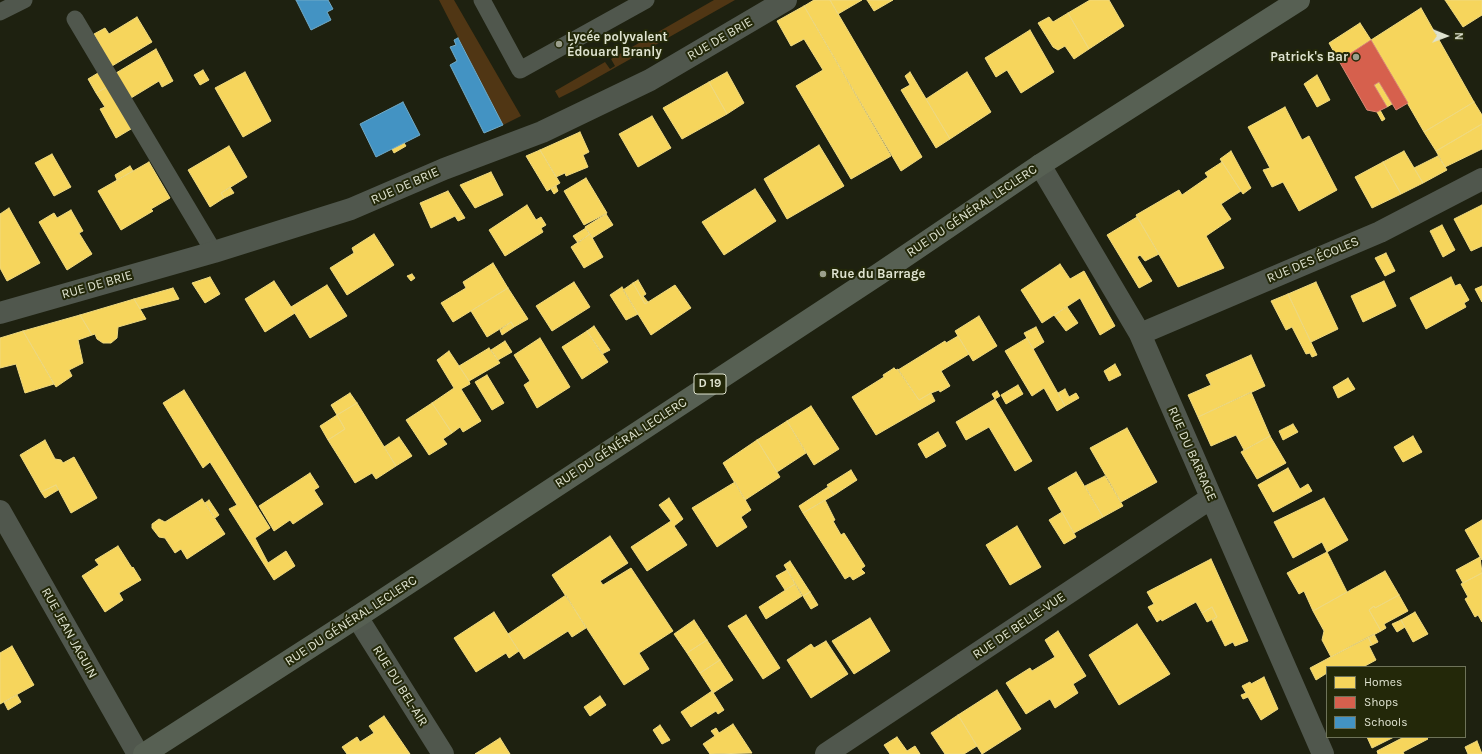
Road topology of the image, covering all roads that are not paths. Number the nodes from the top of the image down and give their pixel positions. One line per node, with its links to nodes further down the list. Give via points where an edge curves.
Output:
1 (24, 0): 6 (lane)
2 (482, 0): 3 (lane, via 520,70)
3 (646, 0)
4 (786, 0): 10 (street, RUE DE BRIE, via 650,80 542,132 444,168 351,210)
5 (1300, 0): 8 (main road, RUE DU GÉNÉRAL LECLERC / D 19)
6 (0, 12)
7 (75, 19): 10 (lane)
8 (1040, 165): 12 (street, RUE DU BARRAGE); 15 (main road, RUE DU GÉNÉRAL LECLERC / D 19, via 879,274)
9 (1482, 179): 12 (street, RUE DES ÉCOLES, via 1380,232)
10 (214, 252): 11 (street, RUE DE BRIE)
11 (0, 313)
12 (1140, 334): 13 (street, RUE DU BARRAGE)
13 (1211, 498): 19 (street, RUE DE BELLE-VUE); 20 (street, RUE DU BARRAGE)
14 (0, 511): 16 (street, RUE JEAN JAGUIN)
15 (357, 617): 17 (main road, RUE DU GÉNÉRAL LECLERC / D 19); 18 (street, RUE DU BEL-AIR)
16 (138, 754)
17 (144, 754)
18 (443, 754)
19 (826, 754)
20 (1324, 754)

